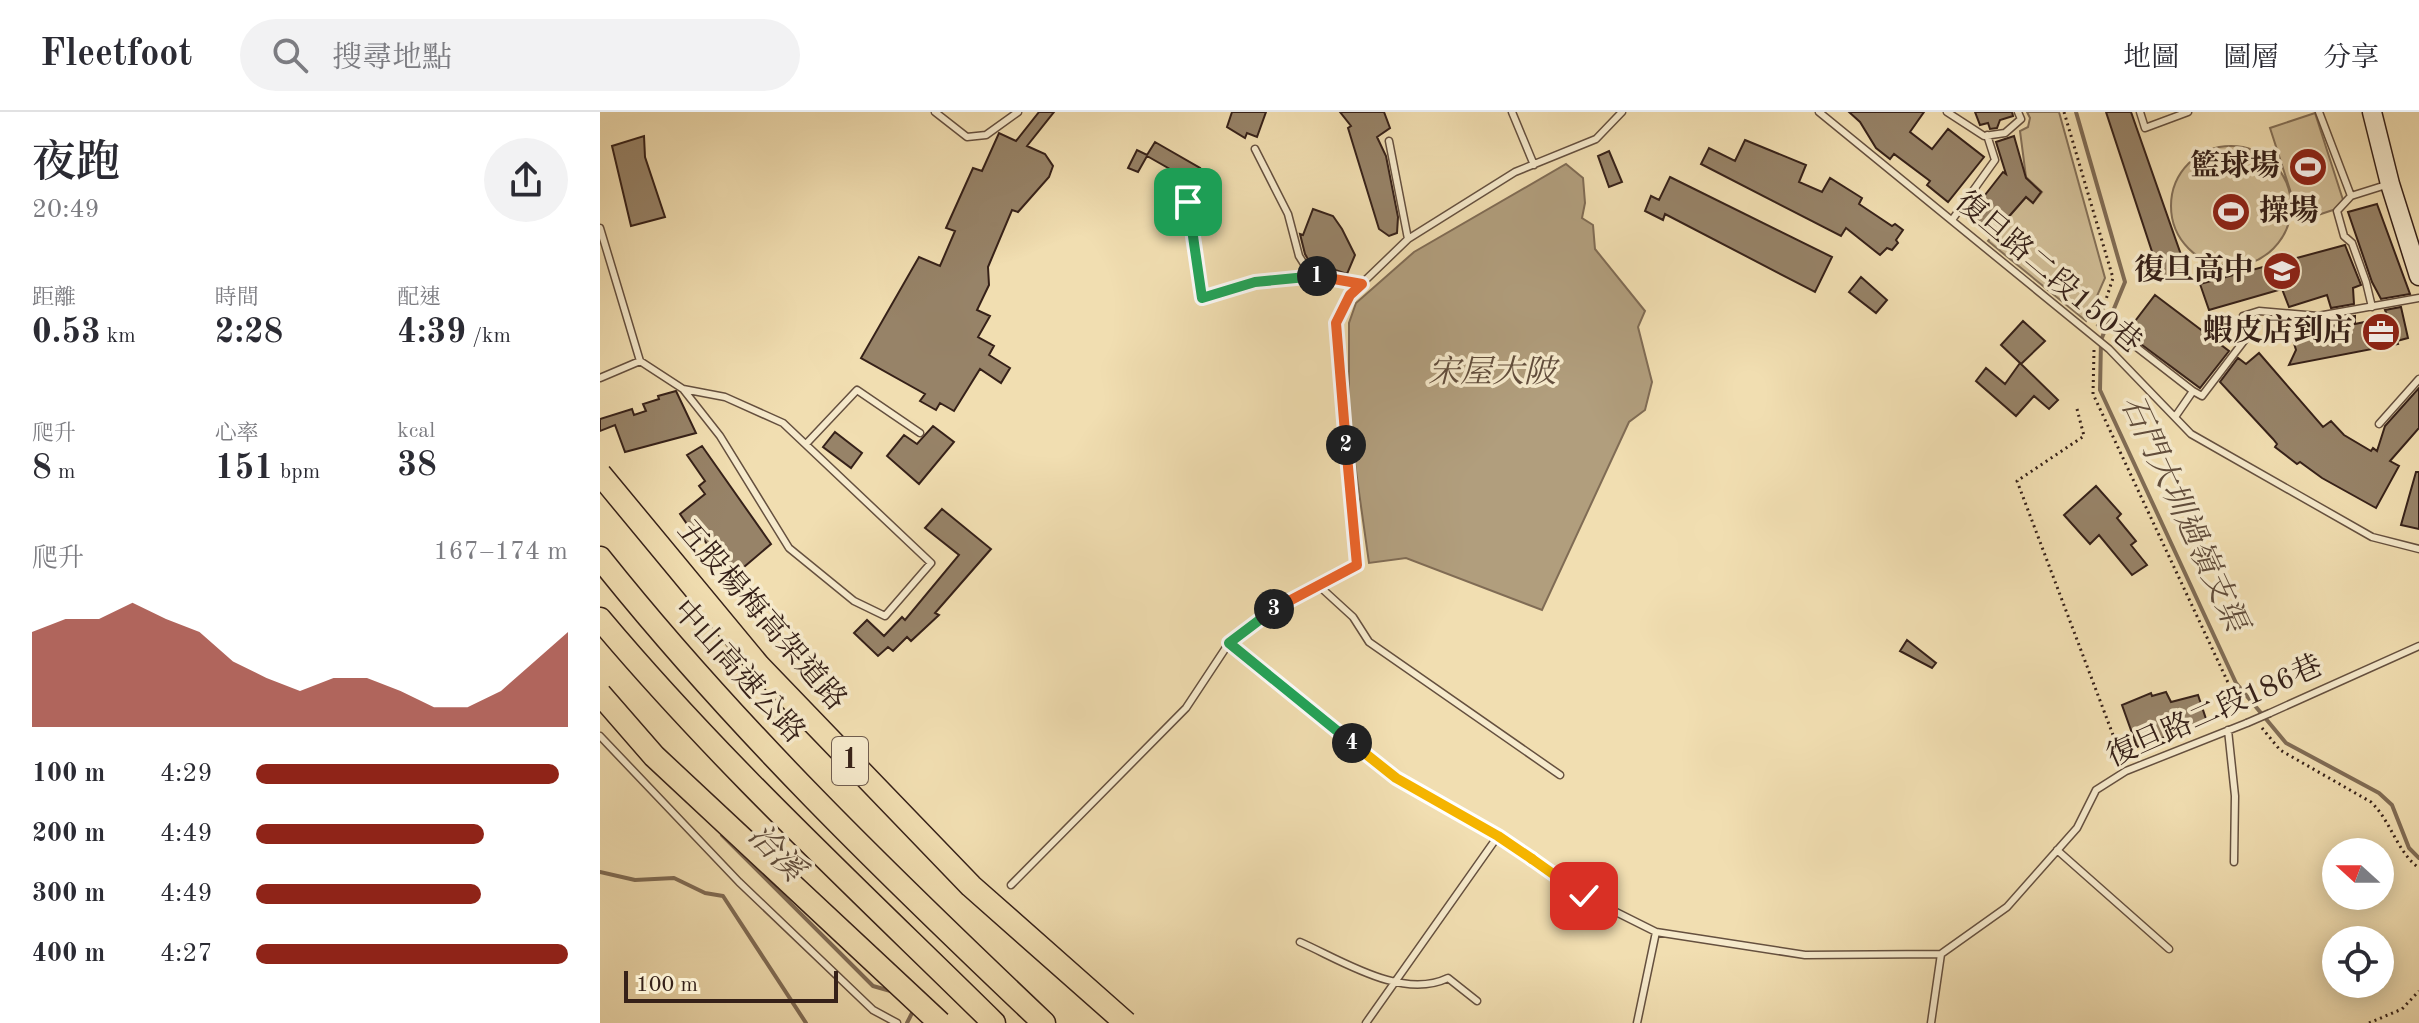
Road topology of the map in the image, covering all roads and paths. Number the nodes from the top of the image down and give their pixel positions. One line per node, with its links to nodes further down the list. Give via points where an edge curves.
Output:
1 (935, 112): 2 (lane, via 967,137 986,135)
2 (1018, 112)
3 (1512, 112): 16 (lane)
4 (1622, 112): 16 (lane, via 1596,139)
5 (1819, 112): 20 (lane, 復旦路二段150巷)
6 (1947, 112): 13 (lane)
7 (2064, 112): 28 (path, via 2113,278)
8 (2140, 112): 9 (lane, via 2145,128)
9 (2188, 112)
10 (2319, 112): 18 (lane)
11 (2372, 112): 17 (street)
12 (2020, 115): 13 (lane, via 2005,133)
13 (1987, 135): 20 (lane, via 1995,160)
14 (1389, 141): 22 (lane)
15 (1255, 149): 23 (lane)
16 (1534, 165): 22 (lane)
17 (2390, 184): 18 (lane); 24 (street)
18 (2351, 196): 27 (lane, via 2337,211)
19 (1188, 202): 23 (lane, via 1202,298 1255,282)
20 (1952, 220): 28 (lane, 復旦路二段150巷)
21 (600, 228): 30 (lane)
22 (1408, 239): 25 (lane)
23 (1311, 275): 25 (lane)
24 (2419, 276)
25 (1362, 284): 43 (lane, via 1336,323 1357,565)
26 (2419, 298): 27 (lane)
27 (2372, 307): 34 (lane, via 2318,316 2259,311 2243,316 2250,333 2202,396)
28 (2094, 337): 36 (lane, 復旦路二段150巷); 48 (path, via 2093,394 2232,691)
29 (2126, 339): 34 (lane)
30 (640, 361): 31 (lane); 33 (lane)
31 (600, 378)
32 (2419, 379): 37 (lane)
33 (683, 389): 39 (lane, via 725,397 769,416); 39 (lane, via 720,436 789,548 854,601 885,616 931,563)
34 (2193, 391): 36 (lane)
35 (2077, 409): 52 (path, via 2084,436 2017,481)
36 (2175, 417): 41 (lane, 復旦路二段150巷, via 2213,449 2372,537)
37 (2379, 424)
38 (920, 433): 39 (lane, via 857,390)
39 (806, 444)
40 (600, 474): 70 (highway, 五股楊梅高架道路 / 1, bridge, via 759,666 971,886)
41 (2419, 549)
42 (600, 558): 69 (highway, 中山高速公路 / 1, via 669,644 856,844)
43 (1318, 585): 45 (lane, via 1272,610); 53 (lane, via 1353,617 1369,642)
44 (600, 619): 68 (highway, 中山高速公路, via 794,826)
45 (1229, 643): 54 (lane, via 1396,778); 58 (lane, via 1186,708)
46 (2419, 646): 50 (lane, 復旦路二段186巷, bridge)
47 (600, 694): 67 (highway, bridge, via 654,756)
48 (2251, 715)
49 (2261, 727): 57 (path, via 2280,750 2371,802)
50 (2228, 730): 52 (lane, 復旦路二段186巷); 56 (lane)
51 (600, 736): 66 (lane, via 739,882 873,1010)
52 (2126, 771): 55 (lane, 復旦路二段186巷, via 2096,790 2077,828)
53 (1560, 775)
54 (1498, 836): 59 (lane, via 1584,896); 63 (lane)
55 (2057, 850): 61 (lane); 62 (lane, 復旦路二段186巷, via 2007,907)
56 (2234, 862)
57 (2419, 868)
58 (1011, 885)
59 (1656, 932): 62 (lane, via 1805,955); 72 (lane)
60 (1300, 942): 63 (lane)
61 (2169, 949)
62 (1941, 954): 73 (lane)
63 (1394, 982): 65 (lane, via 1433,986 1448,978); 71 (lane)
64 (2419, 991): 74 (path, via 2402,1009)
65 (1477, 1001)
66 (897, 1023)
67 (940, 1023)
68 (994, 1023)
69 (1044, 1023)
70 (1126, 1023)
71 (1366, 1023)
72 (1637, 1023)
73 (1931, 1023)
74 (2369, 1023)

